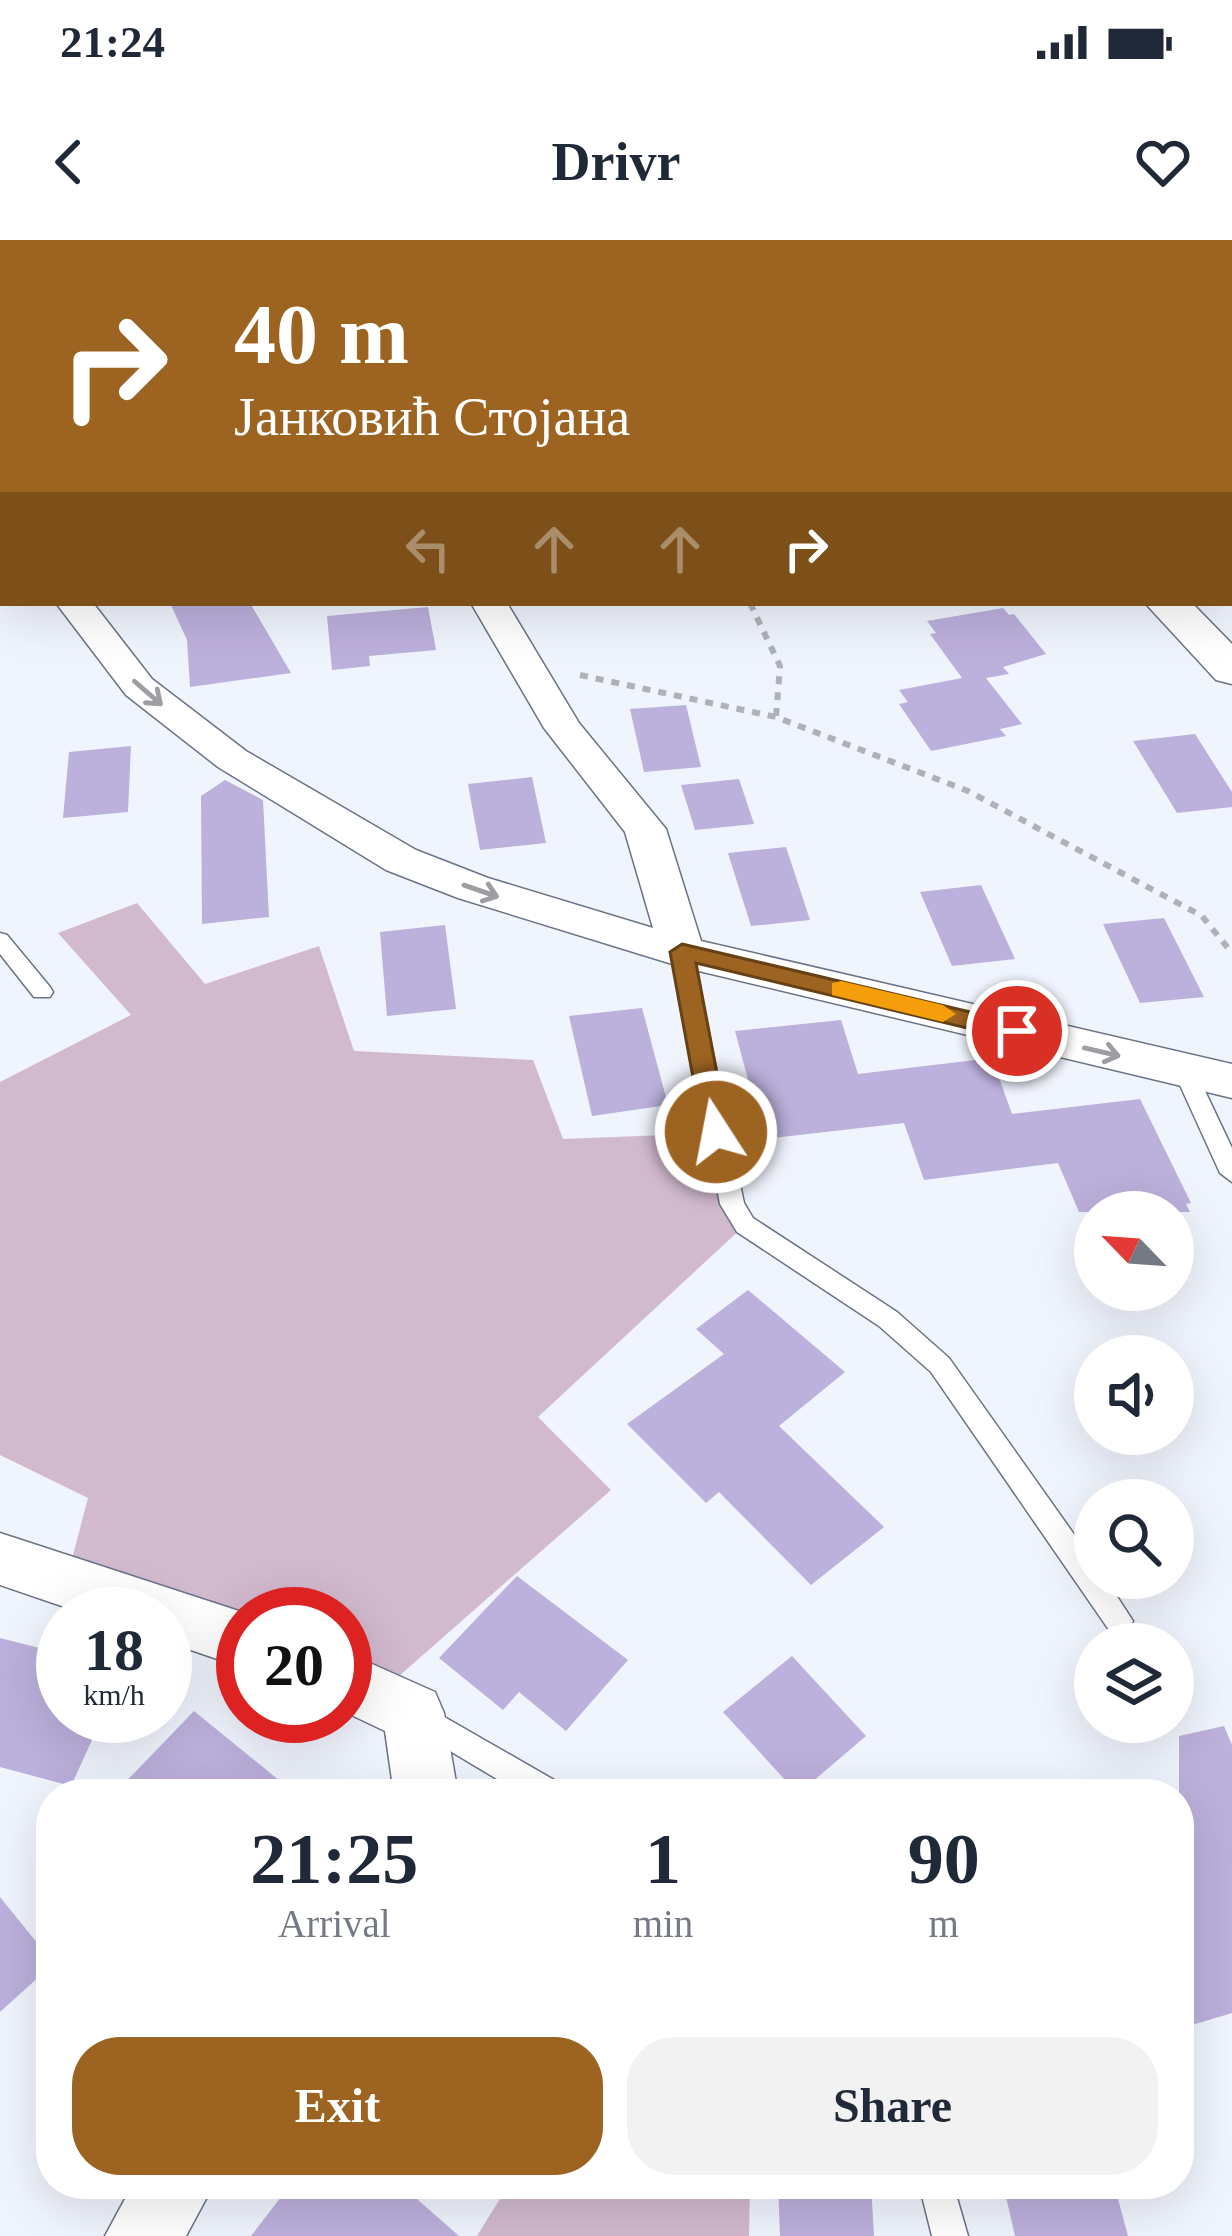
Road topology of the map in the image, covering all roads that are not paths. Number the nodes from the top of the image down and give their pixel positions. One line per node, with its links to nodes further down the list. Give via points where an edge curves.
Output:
1 (76, 606): 6 (street, one-way to 6, via 139,687 331,821 473,888)
2 (491, 606): 6 (street, via 563,728 645,829)
3 (1170, 606): 4 (street)
4 (1232, 670)
5 (0, 940): 7 (lane)
6 (682, 952): 8 (street, one-way to 8); 12 (lane, via 725,1184 745,1225 888,1318 940,1365)
7 (42, 992)
8 (1185, 1072): 9 (street); 10 (lane)
9 (1232, 1081)
10 (1232, 1173)
11 (0, 1559): 13 (street)
12 (1119, 1621)
13 (216, 1631)
14 (372, 1694): 15 (street)
15 (413, 1713): 16 (street); 17 (lane)
16 (424, 1779)
17 (525, 1779)
18 (167, 2199): 20 (street)
19 (940, 2199): 21 (lane)
20 (142, 2236)
21 (950, 2236)

